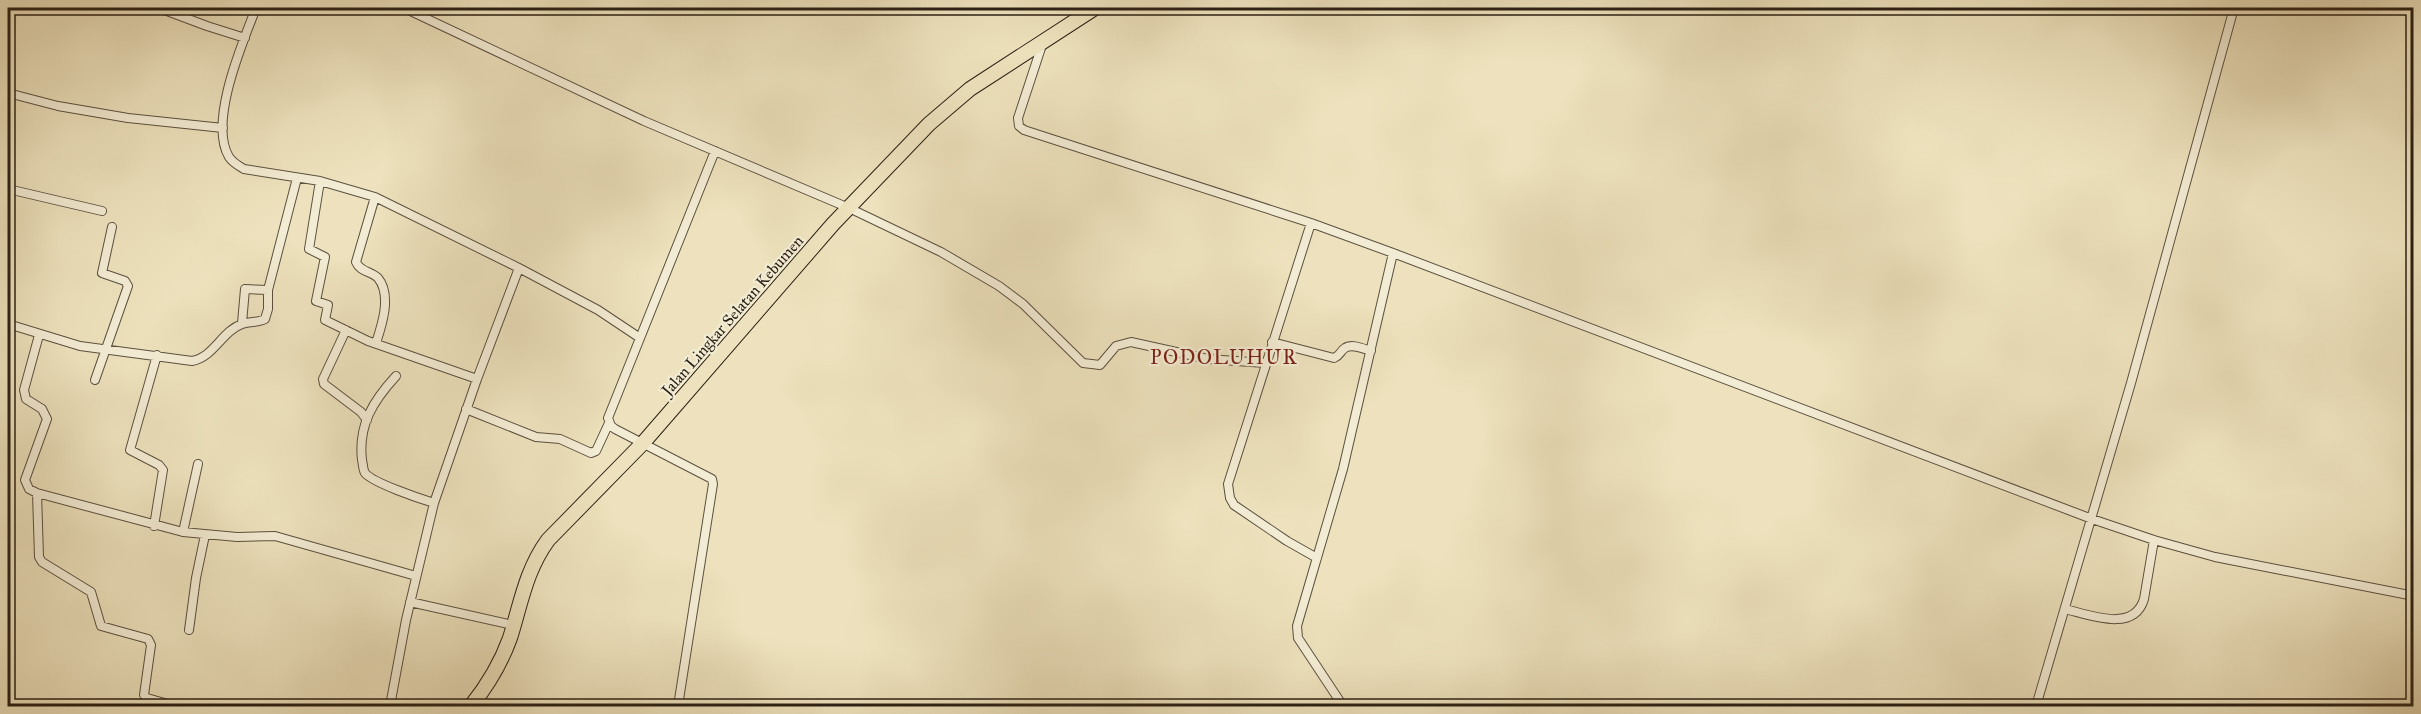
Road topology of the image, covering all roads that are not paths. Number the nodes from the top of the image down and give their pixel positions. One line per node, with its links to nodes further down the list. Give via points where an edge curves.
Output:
1 (159, 8): 6 (street)
2 (256, 8): 6 (street)
3 (404, 8): 10 (street)
4 (1095, 8): 7 (highway, Jalan Lingkar Selatan Kebumen)
5 (2234, 8): 43 (street)
6 (245, 38): 9 (street, via 228,85)
7 (1043, 41): 15 (highway, Jalan Lingkar Selatan Kebumen, via 970,89 929,124); 17 (street, via 1018,118 1024,130)
8 (8, 93): 9 (street, via 128,118)
9 (223, 128): 11 (street, via 224,145 234,163 244,169)
10 (713, 155): 15 (street); 26 (street)
11 (297, 178): 12 (street); 21 (street)
12 (320, 181): 14 (street); 24 (street, via 309,248 325,257 316,301 328,305 325,320)
13 (8, 189): 16 (street)
14 (375, 197): 20 (street); 28 (street, via 356,262 377,278 383,288 384,319)
15 (848, 209): 32 (street, via 941,252 999,286 1083,363 1100,365 1116,346 1131,342 1208,359); 39 (highway, Jalan Lingkar Selatan Kebumen)
16 (102, 211)
17 (1311, 223): 19 (street); 27 (street)
18 (112, 227): 29 (street, via 102,273 128,285)
19 (1393, 253): 30 (street); 43 (street)
20 (519, 268): 26 (street, via 598,310); 34 (street)
21 (268, 290): 22 (street, via 265,319); 22 (street, via 246,289)
22 (242, 323): 31 (street, via 200,359 187,361)
23 (8, 324): 25 (street)
24 (346, 330): 28 (street); 37 (street, via 324,384)
25 (39, 335): 29 (street); 41 (street, via 24,390 26,399 42,409 47,419 25,480)
26 (640, 338): 38 (street, via 608,416)
27 (1272, 342): 30 (street, via 1334,358 1351,346); 32 (street)
28 (376, 343): 34 (street)
29 (106, 351): 31 (street); 35 (street)
30 (1371, 351): 48 (street)
31 (157, 355): 44 (street, via 130,450 163,470)
32 (1265, 363): 48 (street, via 1228,491 1234,506)
33 (396, 376): 37 (street, via 378,397)
34 (477, 379): 36 (street)
35 (95, 380)
36 (466, 409): 38 (street, via 536,437 560,439 591,453 596,451); 42 (street)
37 (367, 420): 42 (street, via 360,440 365,472)
38 (609, 423): 39 (street)
39 (643, 443): 54 (highway, Jalan Lingkar Selatan Kebumen, via 539,552 524,584); 59 (street, via 710,477 713,484)
40 (198, 464): 45 (street)
41 (37, 494): 44 (street); 56 (street, via 42,562 91,592 101,626 148,639 151,645 144,694)
42 (434, 503): 50 (street)
43 (2092, 519): 47 (street); 53 (street)
44 (154, 526): 45 (street)
45 (183, 532): 46 (street)
46 (205, 535): 50 (street, via 275,536); 55 (street)
47 (2154, 540): 51 (street, via 2215,557); 53 (street, via 2144,599 2137,613 2107,620)
48 (1317, 558): 60 (street, via 1297,627 1298,638)
49 (2414, 575): 51 (street)
50 (416, 576): 52 (street)
51 (2414, 596)
52 (410, 602): 54 (street); 57 (street)
53 (2065, 609): 61 (street)
54 (513, 625): 58 (highway, Jalan Lingkar Selatan Kebumen, via 496,670)
55 (189, 630)
56 (175, 706)
57 (390, 706)
58 (471, 706)
59 (678, 706)
60 (1343, 706)
61 (2036, 706)

